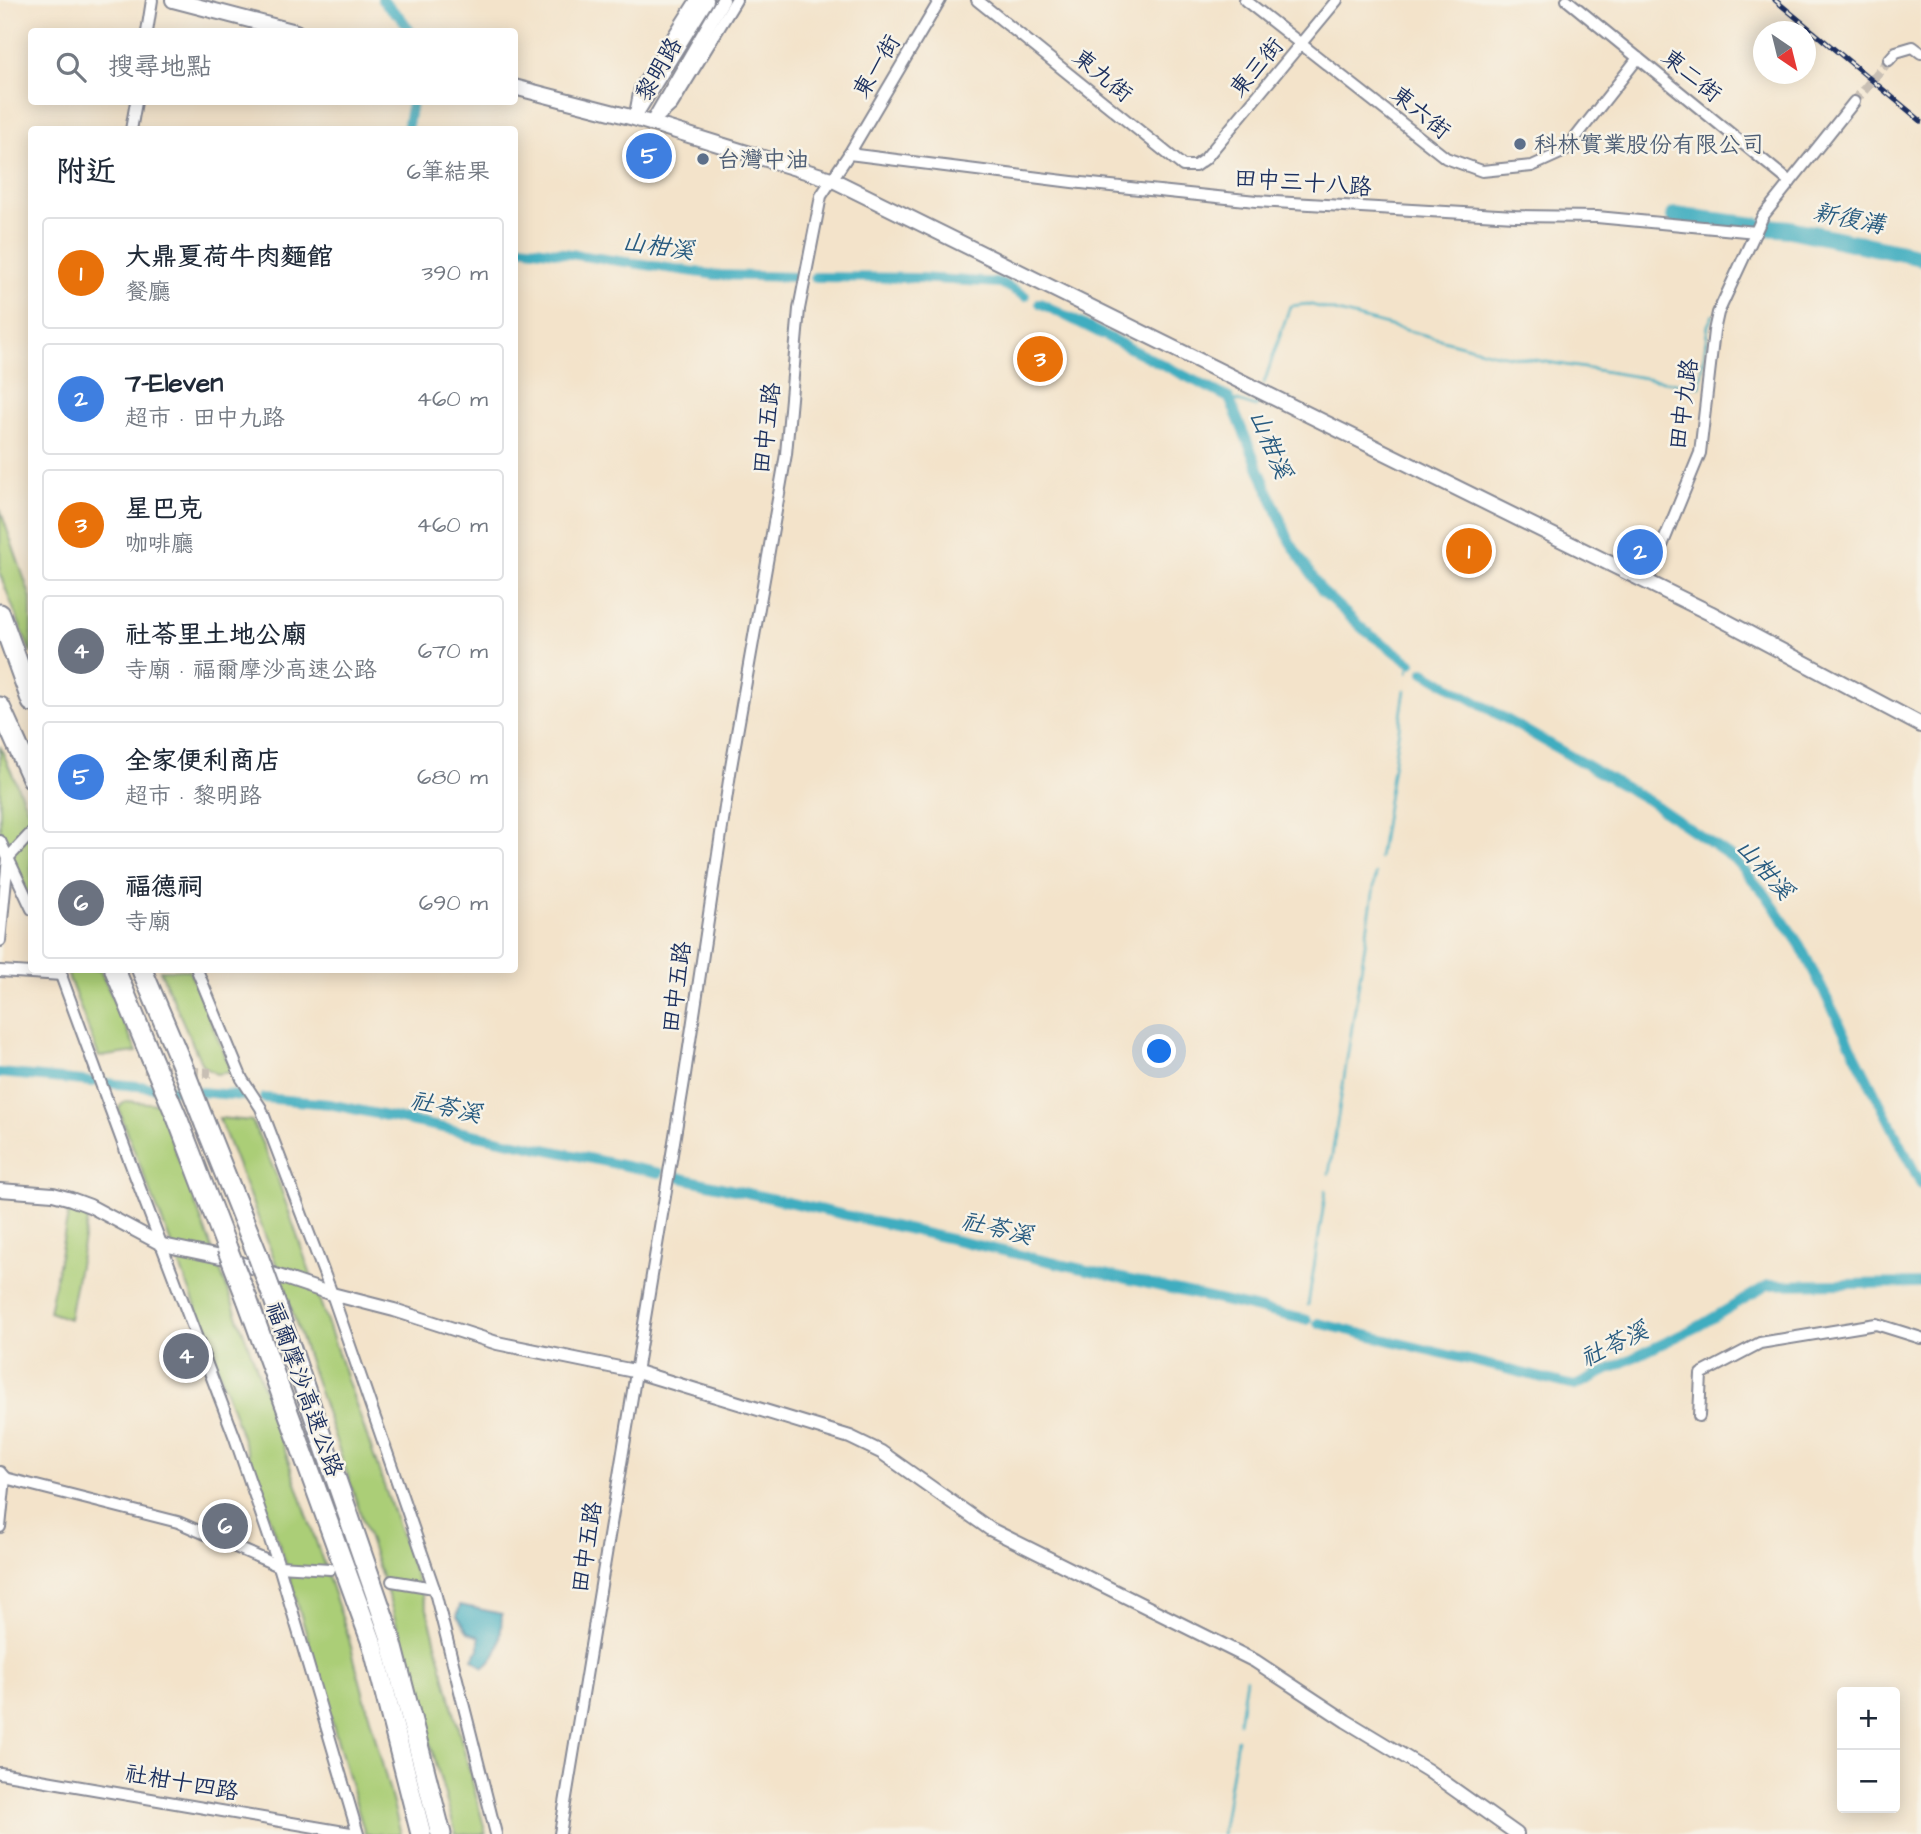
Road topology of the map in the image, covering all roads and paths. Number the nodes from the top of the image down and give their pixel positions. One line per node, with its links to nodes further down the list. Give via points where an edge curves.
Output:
1 (152, 0): 12 (street)
2 (173, 0): 13 (main road)
3 (696, 0): 21 (street, via 640,88)
4 (707, 0): 21 (street, 黎明路)
5 (723, 0): 22 (street, 黎明路)
6 (736, 0): 22 (street, via 672,105)
7 (940, 0): 24 (street, 東一街)
8 (977, 0): 25 (street, 東九街, via 1183,166 1195,166)
9 (1245, 0): 14 (street, 東六街)
10 (1337, 0): 14 (street, 東三街)
11 (1567, 0): 16 (street, 東二街)
12 (148, 28)
13 (281, 28)
14 (1303, 43): 16 (street, 東六街, via 1446,159 1482,171 1532,166 1565,151); 25 (street, 東三街)
15 (1921, 53): 17 (street, via 1913,47 1896,52)
16 (1638, 58): 27 (street, 東二街)
17 (1889, 60)
18 (518, 89): 21 (main road)
19 (1854, 102): 27 (street, 田中九路)
20 (135, 105): 23 (street)
21 (634, 118): 22 (main road)
22 (651, 124): 26 (main road)
23 (132, 126)
24 (849, 154): 26 (street, 田中五路); 28 (street, 田中三十八路, via 1256,201 1597,217)
25 (1205, 159)
26 (831, 179): 29 (main road); 54 (street, 田中五路, via 821,196 799,309 786,454)
27 (1790, 182): 28 (street, 田中九路)
28 (1756, 232): 29 (street, 田中九路, via 1718,313 1700,453)
29 (1647, 582): 35 (main road)
30 (0, 614): 32 (highway)
31 (0, 639): 33 (highway)
32 (28, 691)
33 (28, 704)
34 (0, 708): 37 (highway)
35 (1921, 725)
36 (0, 727): 38 (highway)
37 (28, 769)
38 (28, 781)
39 (28, 836): 41 (street)
40 (0, 841): 41 (street)
41 (8, 858): 42 (street); 43 (street)
42 (28, 900)
43 (0, 941)
44 (0, 971): 45 (street)
45 (28, 971)
46 (61, 973): 51 (street)
47 (116, 973): 65 (highway, 福爾摩沙高速公路, bridge, via 247,1299 373,1646)
48 (143, 973): 66 (highway, 福爾摩沙高速公路, bridge, via 276,1305 390,1636)
49 (198, 973): 52 (street, via 242,1079 261,1108)
50 (0, 1190): 51 (street, via 71,1199)
51 (163, 1245): 52 (street, via 225,1258); 59 (street)
52 (332, 1294): 54 (street, via 497,1343); 62 (street)
53 (1921, 1338): 55 (street, via 1876,1324 1760,1343 1701,1374)
54 (634, 1371): 68 (street, 田中五路); 69 (street, via 850,1437 881,1452 990,1528 1255,1661 1427,1770)
55 (1699, 1416)
56 (2, 1475): 57 (street); 59 (street, via 178,1522)
57 (1, 1513): 58 (street)
58 (0, 1527)
59 (279, 1566): 60 (street); 64 (street)
60 (330, 1569)
61 (392, 1581): 62 (street)
62 (434, 1588): 67 (street)
63 (0, 1773): 64 (street, 社柑十四路)
64 (357, 1834)
65 (421, 1834)
66 (441, 1834)
67 (496, 1834)
68 (560, 1834)
69 (1517, 1834)

